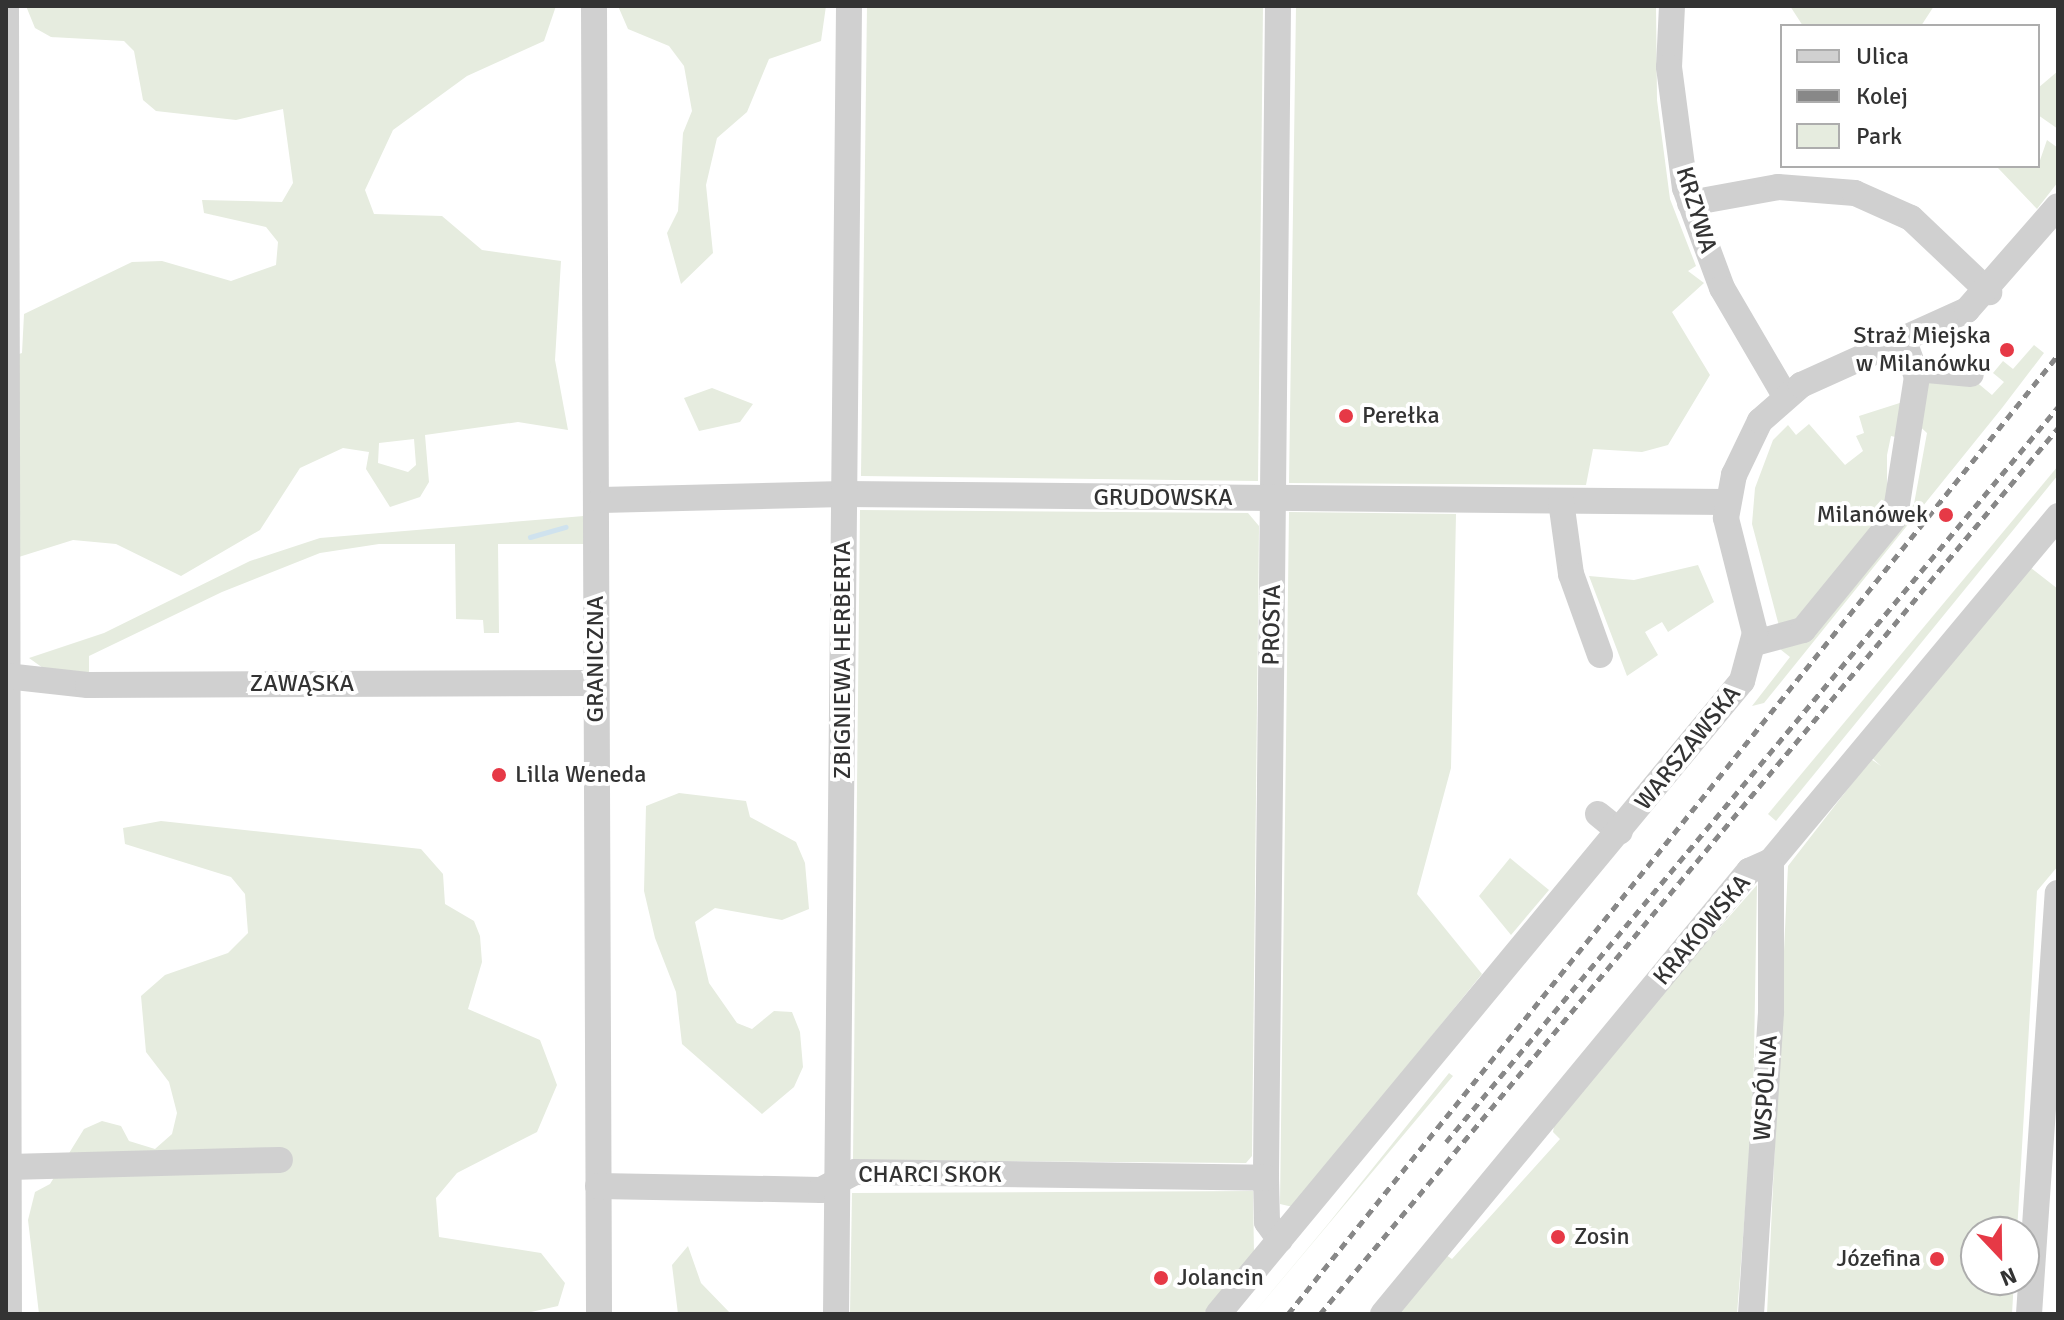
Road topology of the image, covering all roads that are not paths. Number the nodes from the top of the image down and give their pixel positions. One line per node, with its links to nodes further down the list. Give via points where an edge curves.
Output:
1 (6, 6): 6 (street)
2 (594, 6): 16 (street, GRANICZNA)
3 (849, 6): 14 (street, ZBIGNIEWA HERBERTA)
4 (1278, 6): 15 (street, PROSTA)
5 (1672, 6): 7 (street, KRZYWA, via 1669,67)
6 (6, 13): 22 (street)
7 (1690, 203): 9 (street, via 1778,187 1855,193 1911,218); 13 (street, KRZYWA, via 1722,288)
8 (2058, 206): 9 (street)
9 (1989, 292): 10 (street)
10 (1904, 342): 11 (street); 13 (street)
11 (1916, 369): 12 (street); 20 (street, via 1895,517 1803,630)
12 (1971, 374)
13 (1785, 396): 18 (street, via 1754,430)
14 (844, 494): 15 (street, GRUDOWSKA); 16 (street, GRUDOWSKA); 31 (street, ZBIGNIEWA HERBERTA)
15 (1274, 498): 17 (street, GRUDOWSKA); 30 (street, PROSTA)
16 (601, 500): 23 (street, GRANICZNA)
17 (1561, 501): 18 (street, GRUDOWSKA); 21 (street, via 1571,574)
18 (1727, 502): 20 (street, via 1728,542)
19 (2058, 516): 26 (street, KRAKOWSKA)
20 (1755, 643): 25 (street, WARSZAWSKA, via 1731,699)
21 (1600, 655)
22 (7, 676): 23 (street, ZAWĄSKA, via 88,685); 29 (street)
23 (596, 683): 32 (street, GRANICZNA)
24 (1598, 814): 25 (street)
25 (1620, 832): 34 (street, WARSZAWSKA)
26 (1771, 861): 39 (street, KRAKOWSKA, via 1749,871); 40 (street, WSPÓLNA, via 1771,1012)
27 (2058, 893): 33 (street)
28 (280, 1160): 29 (street)
29 (9, 1167): 35 (street)
30 (1266, 1178): 31 (street, CHARCI SKOK, via 855,1172); 34 (street, PROSTA, via 1267,1222)
31 (839, 1180): 32 (street, CHARCI SKOK, via 804,1191); 37 (street, ZBIGNIEWA HERBERTA)
32 (598, 1186): 36 (street, GRANICZNA)
33 (2046, 1222): 41 (street)
34 (1280, 1240): 38 (street, WARSZAWSKA)
35 (9, 1314)
36 (599, 1314)
37 (836, 1314)
38 (1218, 1314)
39 (1383, 1314)
40 (1751, 1314)
41 (2029, 1314)

